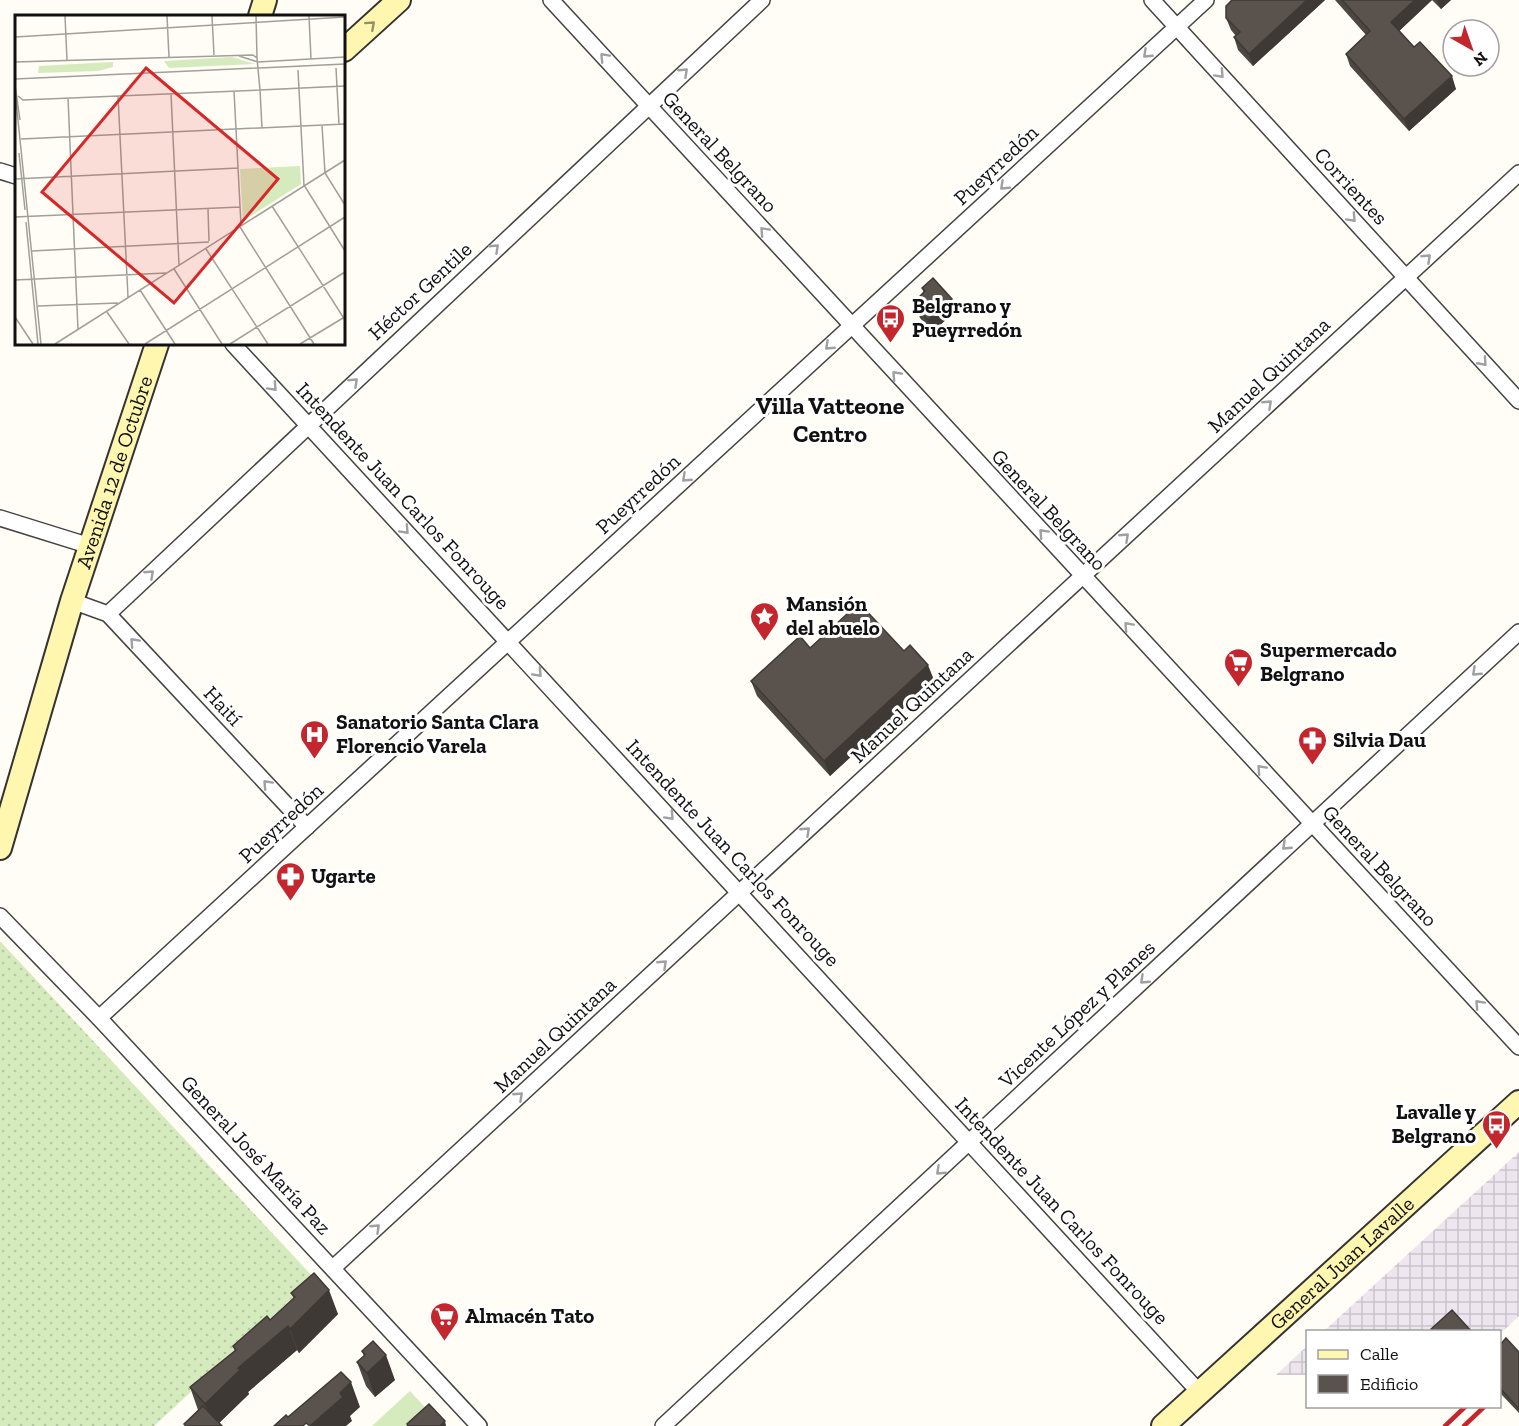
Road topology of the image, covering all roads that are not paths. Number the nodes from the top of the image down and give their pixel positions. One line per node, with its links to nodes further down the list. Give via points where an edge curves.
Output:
1 (266, 0): 7 (street)
2 (399, 0): 9 (street, one-way to 2)
3 (551, 0): 10 (street, General Belgrano, one-way to 3)
4 (762, 0): 10 (street, Héctor Gentile, one-way to 4)
5 (1152, 0): 8 (street, Corrientes)
6 (1206, 0): 8 (street, Pueyrredón)
7 (260, 15)
8 (1177, 27): 14 (street, Corrientes, one-way to 14); 15 (street, Pueyrredón, one-way to 15)
9 (345, 49)
10 (648, 105): 15 (street, General Belgrano, one-way to 10); 19 (street, Héctor Gentile, one-way to 10)
11 (0, 171): 13 (street)
12 (1519, 173): 14 (street, Manuel Quintana, one-way to 12)
13 (15, 176)
14 (1406, 277): 18 (street, Corrientes, one-way to 18); 22 (street, Manuel Quintana, one-way to 14)
15 (851, 326): 22 (street, General Belgrano, one-way to 15); 26 (street, Pueyrredón, one-way to 26)
16 (157, 345): 21 (street, Avenida 12 de Octubre)
17 (234, 345): 19 (street, Intendente Juan Carlos Fonrouge, one-way to 19)
18 (1519, 400)
19 (308, 425): 24 (street, Héctor Gentile, one-way to 19); 26 (street, Intendente Juan Carlos Fonrouge, one-way to 26)
20 (0, 518): 21 (street)
21 (90, 546): 23 (street, Avenida 12 de Octubre)
22 (1082, 576): 27 (street, General Belgrano, one-way to 22); 30 (street, Manuel Quintana, one-way to 22)
23 (72, 601): 24 (street); 29 (street, Avenida 12 de Octubre)
24 (108, 614): 28 (street, Haití, one-way to 24)
25 (1519, 632): 27 (street, Vicente López y Planes, one-way to 27)
26 (509, 641): 28 (street, Pueyrredón); 30 (street, Intendente Juan Carlos Fonrouge, one-way to 30)
27 (1311, 823): 33 (street, General Belgrano, one-way to 27); 35 (street, Vicente López y Planes, one-way to 35)
28 (308, 827): 32 (street, Pueyrredón)
29 (0, 848)
30 (740, 892): 35 (street, Intendente Juan Carlos Fonrouge); 36 (street, Manuel Quintana, one-way to 30)
31 (0, 916): 32 (street, General José María Paz)
32 (99, 1018): 36 (street, General José María Paz)
33 (1519, 1047)
34 (1519, 1102): 37 (street, General Juan Lavalle)
35 (971, 1143): 37 (street, Intendente Juan Carlos Fonrouge); 39 (street, Vicente López y Planes, one-way to 39)
36 (333, 1268): 38 (street, General José María Paz)
37 (1200, 1393): 40 (street, General Juan Lavalle)
38 (479, 1426)
39 (663, 1426)
40 (1163, 1426)

